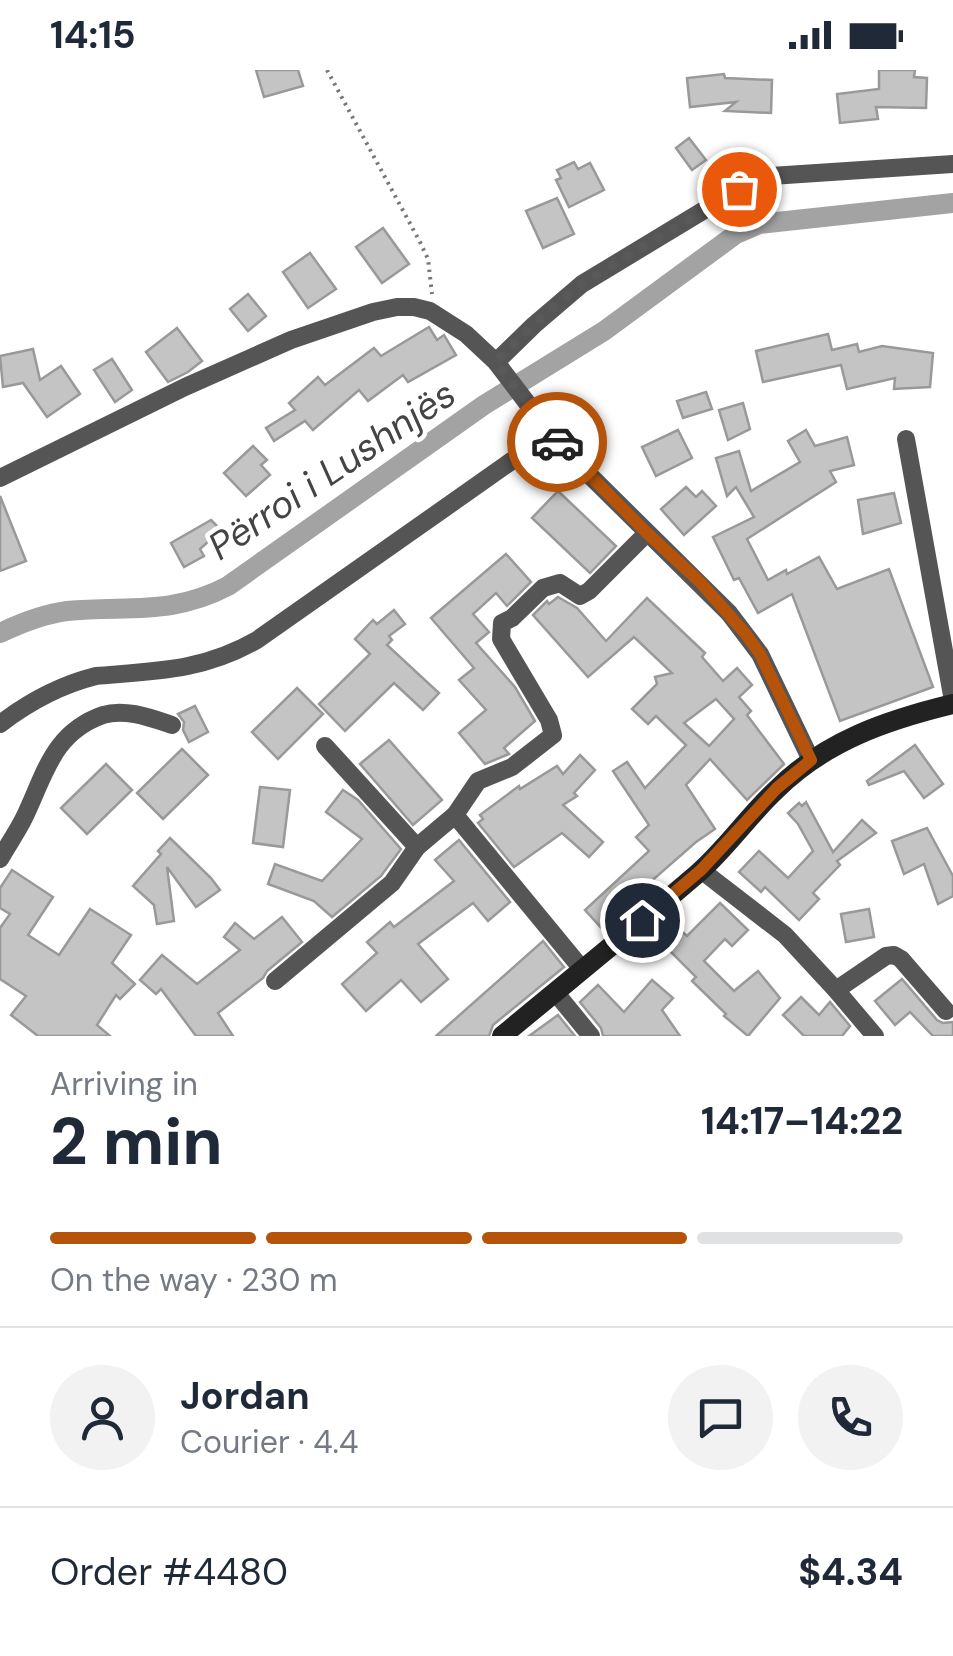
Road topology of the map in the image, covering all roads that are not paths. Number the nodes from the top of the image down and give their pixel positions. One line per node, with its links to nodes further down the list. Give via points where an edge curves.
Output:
1 (953, 164): 2 (street, via 757,181 582,284)
2 (498, 364): 3 (street); 5 (street, via 430,312 373,312 185,387)
3 (550, 434): 6 (street); 8 (street, via 235,653 202,665 80,680)
4 (906, 439): 7 (street)
5 (0, 478)
6 (647, 533): 11 (street, via 745,633); 12 (street, via 589,591 580,596 560,583 543,588 502,623 501,639 553,735 512,767 478,781)
7 (953, 703): 11 (main road, via 854,735)
8 (0, 724)
9 (172, 725): 14 (street, via 137,714 105,714 74,731 51,755)
10 (324, 746): 13 (street)
11 (811, 760): 15 (main road)
12 (456, 815): 13 (street); 16 (street)
13 (418, 848): 17 (street, via 392,884)
14 (0, 859)
15 (701, 870): 16 (main road); 18 (street, via 784,935)
16 (582, 968): 19 (main road)
17 (276, 981)
18 (836, 990): 20 (street, via 894,955); 23 (street)
19 (554, 992): 21 (main road); 22 (street)
20 (946, 1011)
21 (502, 1036)
22 (591, 1036)
23 (875, 1036)

